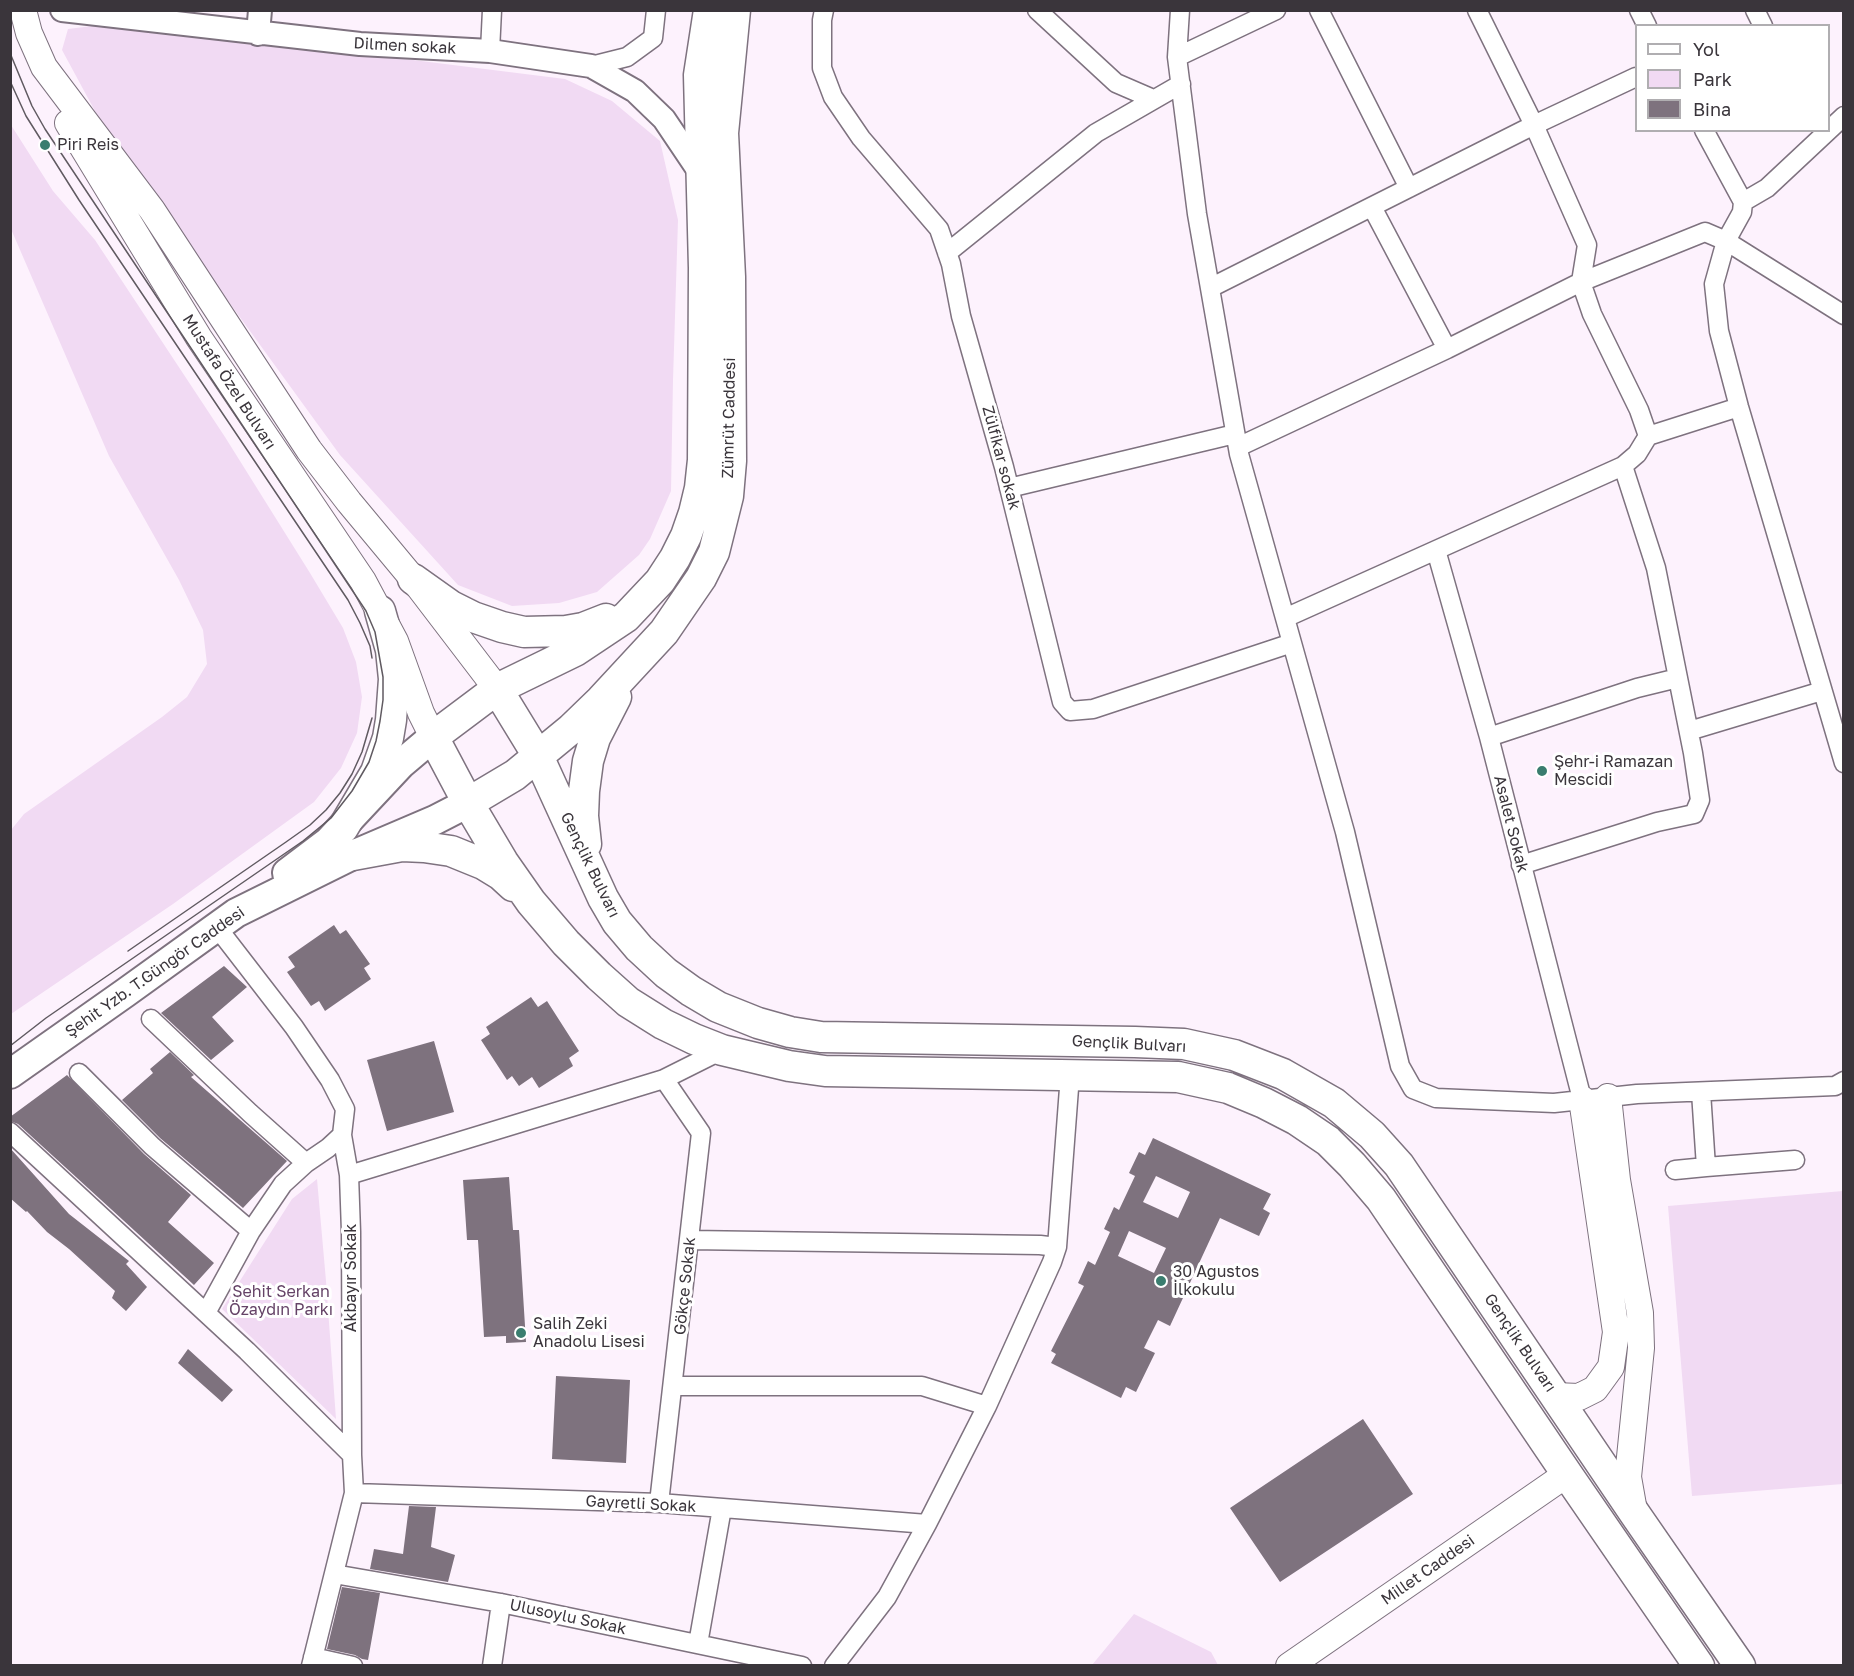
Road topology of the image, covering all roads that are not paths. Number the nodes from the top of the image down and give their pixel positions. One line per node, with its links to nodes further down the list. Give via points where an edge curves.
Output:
1 (30, 10): 16 (street)
2 (62, 10): 19 (street, Dilmen sokak)
3 (260, 10): 19 (street)
4 (492, 10): 21 (street)
5 (656, 10): 23 (street, via 653,39 627,57)
6 (709, 10): 30 (highway, via 699,75)
7 (735, 10): 51 (highway, Zümrüt Caddesi, via 723,133 730,277 728,496 714,552 701,578)
8 (824, 10): 35 (street, Zülfikar sokak, via 822,68 833,98 861,138 939,229)
9 (1037, 10): 26 (street, via 1116,83)
10 (1180, 10): 22 (street)
11 (1276, 10): 22 (street)
12 (1319, 10): 31 (street)
13 (1477, 10): 27 (street)
14 (1639, 10): 17 (street)
15 (1755, 10): 18 (street)
16 (23, 11): 46 (main road, via 44,67 152,210 309,450)
17 (1646, 24)
18 (1762, 24)
19 (258, 34): 21 (street, Dilmen sokak)
20 (10, 35): 48 (main road, Mustafa Özel Bulvarı, via 27,55 199,338)
21 (490, 51): 23 (street, Dilmen sokak)
22 (1177, 57): 25 (street)
23 (591, 66): 30 (street, Dilmen sokak, via 635,91 664,119)
24 (1635, 77): 27 (street)
25 (1181, 84): 26 (street); 37 (street)
26 (1153, 99): 35 (street, via 1096,133)
27 (1534, 125): 31 (street); 36 (street, via 1587,245)
28 (1837, 126): 32 (street, via 1767,188)
29 (1705, 132): 32 (street)
30 (701, 174): 47 (highway, via 704,460 688,529)
31 (1409, 188): 33 (street)
32 (1743, 202): 34 (street, via 1742,212)
33 (1372, 207): 37 (street); 39 (street)
34 (1726, 241): 36 (street, via 1705,232); 38 (street); 40 (street, via 1714,284 1719,331)
35 (947, 253): 44 (street, Zülfikar sokak)
36 (1581, 282): 39 (street); 41 (street)
37 (1210, 288): 42 (street)
38 (1844, 315)
39 (1447, 349): 42 (street)
40 (1739, 407): 41 (street); 54 (street)
41 (1648, 436): 43 (street, via 1637,454)
42 (1237, 441): 44 (street); 49 (street)
43 (1623, 466): 45 (street); 52 (street, via 1656,568)
44 (1009, 488): 50 (street, Zülfikar sokak, via 1062,702 1070,711 1093,709)
45 (1437, 550): 49 (street); 57 (street, Asalet Sokak)
46 (413, 579): 47 (highway, via 473,617 524,632 545,633 583,628 606,619); 53 (main road)
47 (660, 581): 53 (highway, via 613,627 575,651)
48 (380, 611): 56 (main road, Mustafa Özel Bulvarı); 61 (highway, via 394,679 391,720 388,738)
49 (1285, 618): 50 (street)
50 (1292, 643): 77 (street, via 1345,832 1400,1066 1413,1089 1436,1098 1554,1102)
51 (636, 665): 58 (highway, Zümrüt Caddesi); 63 (highway, via 595,738 588,761 585,840)
52 (1678, 678): 55 (street); 57 (street)
53 (496, 689): 56 (highway); 58 (highway, Gençlik Bulvarı)
54 (1822, 691): 55 (street); 59 (street)
55 (1689, 731): 62 (street, via 1700,800 1694,814)
56 (433, 737): 60 (highway, Gençlik Bulvarı); 61 (main road, via 402,764)
57 (1489, 737): 62 (street, Asalet Sokak)
58 (538, 756): 60 (highway, Zümrüt Caddesi); 63 (highway, Gençlik Bulvarı)
59 (1844, 763)
60 (468, 803): 61 (main road, Şehit Yzb. T.Güngör Caddesi, via 435,820); 64 (highway, Gençlik Bulvarı)
61 (348, 842): 64 (highway, via 451,851 501,875); 65 (main road, Şehit Yzb. T.Güngör Caddesi)
62 (1521, 865): 77 (street, Asalet Sokak)
63 (603, 898): 90 (highway, Gençlik Bulvarı, via 639,948 691,991 718,1007 790,1032 821,1037 1184,1044 1234,1055 1283,1074 1334,1103 1400,1165)
64 (531, 902): 68 (highway, Gençlik Bulvarı, via 598,976 628,1002 663,1024)
65 (226, 920): 66 (main road, Şehit Yzb. T.Güngör Caddesi); 79 (street, Akbayır Sokak, via 330,1080 345,1109)
66 (97, 1013): 69 (main road); 71 (main road, Şehit Yzb. T.Güngör Caddesi)
67 (151, 1019): 81 (street)
68 (722, 1050): 72 (highway, Gençlik Bulvarı, via 825,1071); 73 (street)
69 (10, 1053)
70 (79, 1073): 85 (street, via 152,1146)
71 (10, 1074)
72 (1070, 1075): 87 (street); 93 (highway, Gençlik Bulvarı, via 1178,1077 1228,1088 1297,1120 1328,1141 1382,1199)
73 (664, 1078): 84 (street); 86 (street, Gökçe Sokak, via 701,1133)
74 (1844, 1081): 75 (street, via 1834,1086)
75 (1701, 1092): 76 (street); 82 (street)
76 (1608, 1097): 77 (street); 97 (main road, via 1617,1180 1640,1313 1641,1348 1628,1477)
77 (1582, 1099): 90 (main road, via 1616,1332 1611,1367 1595,1389 1579,1397)
78 (10, 1132): 88 (street)
79 (342, 1135): 81 (street); 84 (street, Akbayır Sokak)
80 (1796, 1160): 82 (street)
81 (306, 1163): 85 (street, via 283,1184)
82 (1706, 1167): 83 (street)
83 (1675, 1170)
84 (349, 1175): 92 (street, Akbayır Sokak)
85 (250, 1231): 88 (street)
86 (690, 1240): 87 (street); 89 (street, Gökçe Sokak)
87 (1057, 1247): 91 (street)
88 (206, 1313): 92 (street)
89 (674, 1386): 91 (street, via 922,1386); 95 (street, Gökçe Sokak)
90 (1555, 1395): 97 (highway, Gençlik Bulvarı)
91 (987, 1406): 98 (street)
92 (352, 1455): 94 (street, Akbayır Sokak)
93 (1567, 1474): 107 (main road, Millet Caddesi); 108 (highway, Gençlik Bulvarı)
94 (354, 1492): 95 (street, Gayretli Sokak); 99 (street, Akbayır Sokak)
95 (659, 1503): 96 (street, Gayretli Sokak)
96 (722, 1508): 98 (street, Gayretli Sokak); 101 (street)
97 (1635, 1514): 109 (highway, Gençlik Bulvarı)
98 (927, 1524): 106 (street, via 887,1597)
99 (334, 1574): 100 (street, Ulusoylu Sokak); 102 (street, Akbayır Sokak)
100 (501, 1604): 101 (street, Ulusoylu Sokak); 104 (street)
101 (698, 1644): 105 (street, Ulusoylu Sokak)
102 (312, 1661): 103 (street)
103 (353, 1665)
104 (492, 1665)
105 (802, 1665)
106 (834, 1665)
107 (1289, 1665)
108 (1699, 1665)
109 (1740, 1665)

